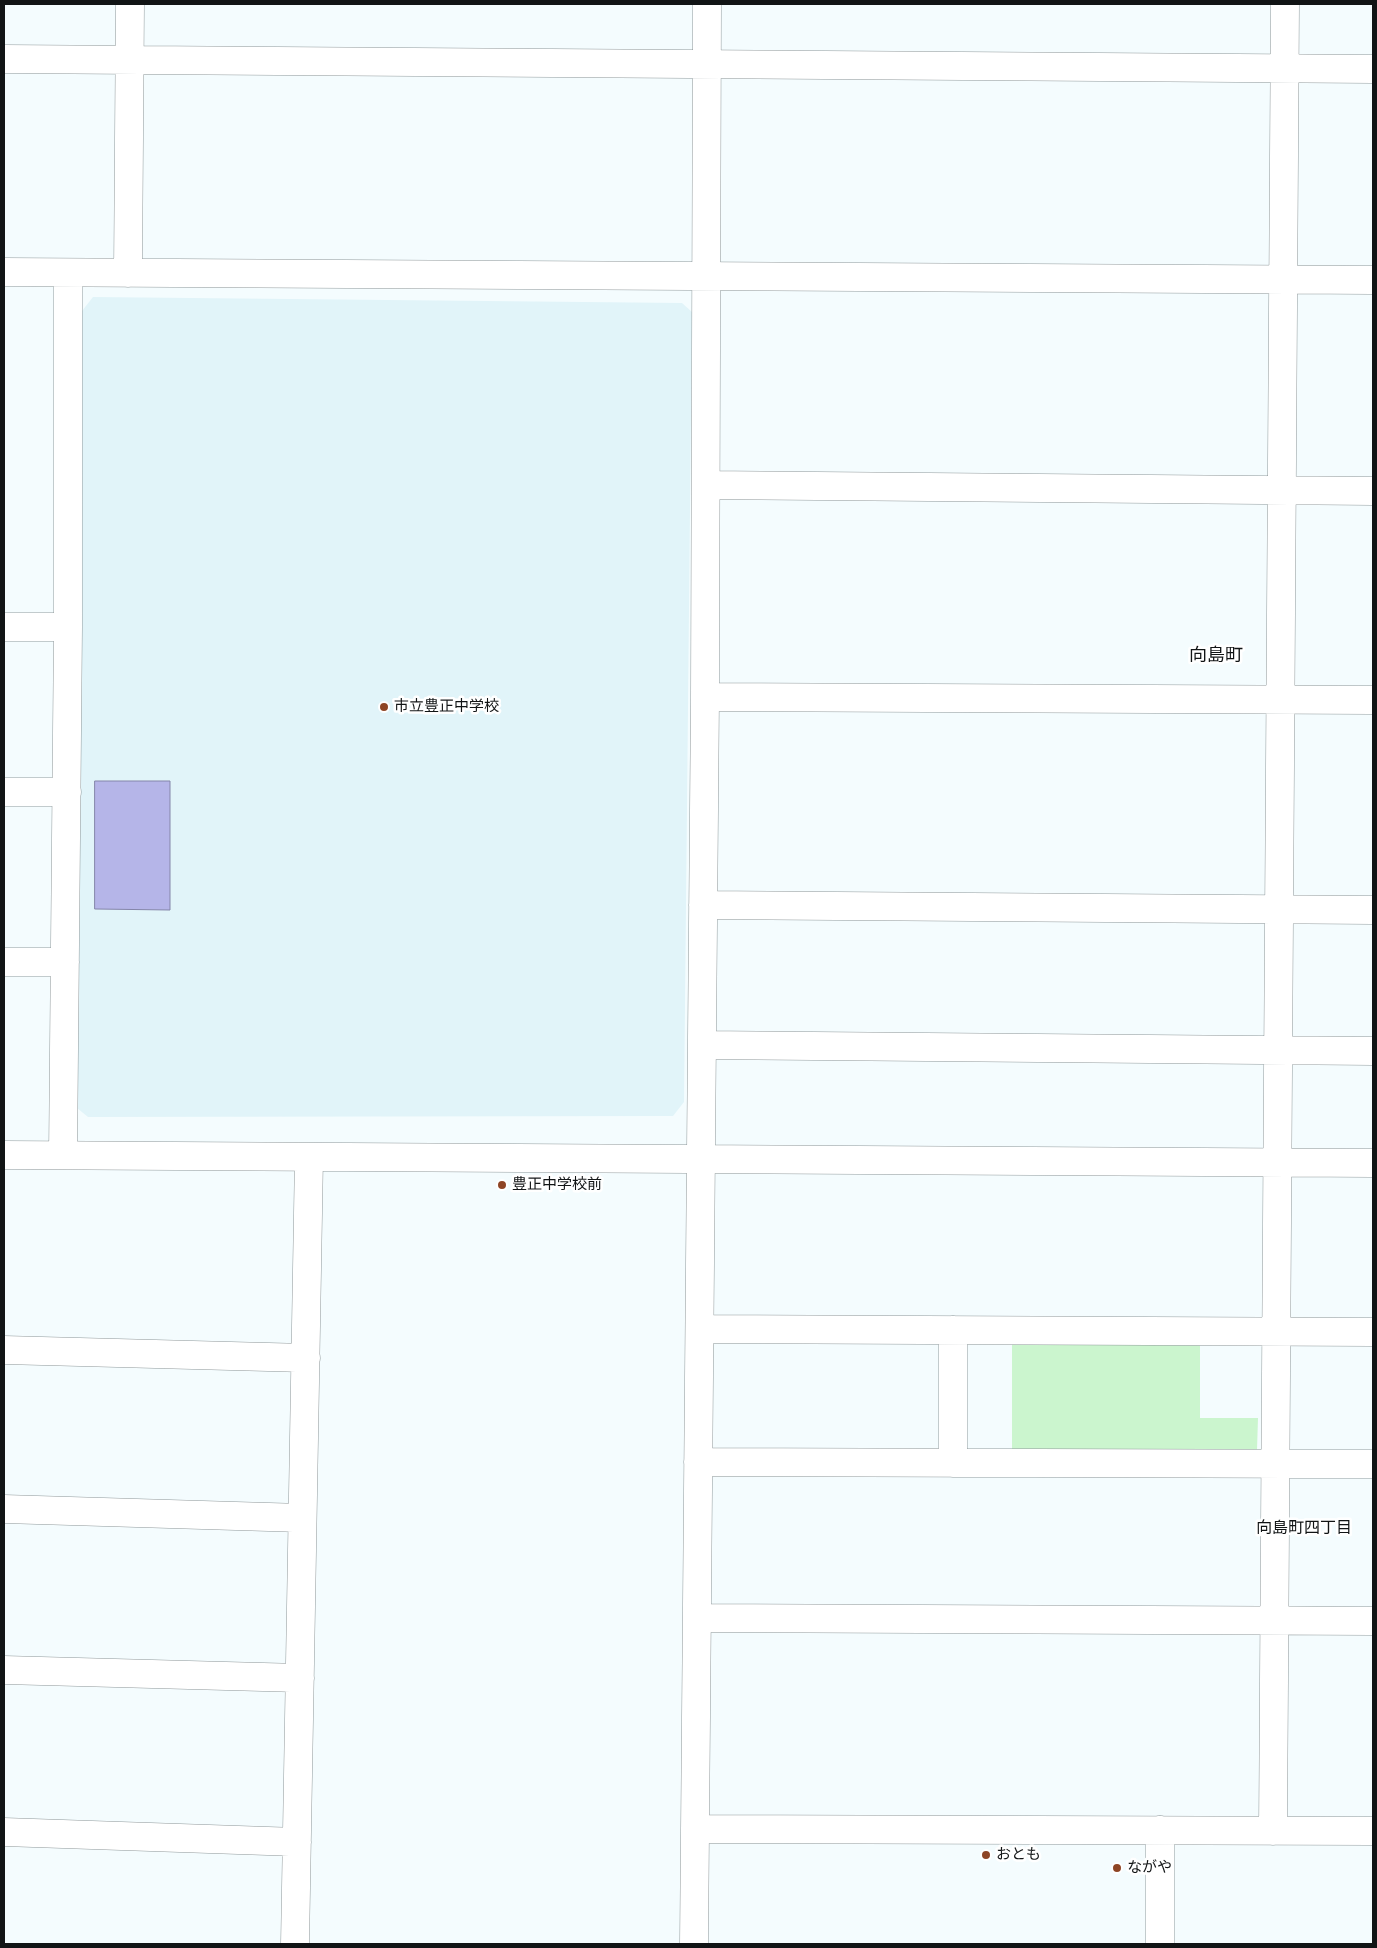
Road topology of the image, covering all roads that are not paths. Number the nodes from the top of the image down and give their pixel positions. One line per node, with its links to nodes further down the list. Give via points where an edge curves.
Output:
1 (130, 4): 5 (street)
2 (707, 4): 6 (street)
3 (1284, 4): 7 (street)
4 (4, 59): 5 (street)
5 (130, 60): 6 (street); 11 (street)
6 (707, 64): 7 (street); 12 (street)
7 (1284, 68): 8 (street); 13 (street)
8 (1373, 69)
9 (4, 272): 10 (street)
10 (68, 273): 11 (street); 19 (street)
11 (128, 273): 12 (street)
12 (707, 276): 13 (street); 15 (street)
13 (1282, 280): 14 (street); 16 (street)
14 (1373, 280)
15 (706, 486): 16 (street); 20 (street)
16 (1281, 490): 17 (street); 21 (street)
17 (1373, 491)
18 (4, 627): 19 (street)
19 (68, 627): 24 (street)
20 (705, 697): 21 (street); 25 (street)
21 (1279, 699): 22 (street); 26 (street)
22 (1373, 700)
23 (4, 792): 24 (street)
24 (67, 792): 29 (street)
25 (703, 905): 26 (street); 30 (street)
26 (1278, 910): 27 (street); 31 (street)
27 (1373, 910)
28 (4, 962): 29 (street)
29 (65, 962): 34 (street)
30 (702, 1045): 31 (street); 36 (street)
31 (1278, 1050): 32 (street); 37 (street)
32 (1373, 1051)
33 (4, 1155): 34 (street)
34 (63, 1155): 35 (street)
35 (309, 1157): 36 (street); 44 (street)
36 (701, 1160): 37 (street); 39 (street)
37 (1277, 1162): 38 (street); 41 (street)
38 (1373, 1163)
39 (700, 1329): 40 (street); 45 (street)
40 (953, 1330): 41 (street); 46 (street)
41 (1276, 1330): 42 (street); 47 (street)
42 (1373, 1332)
43 (4, 1350): 44 (street)
44 (306, 1358): 50 (street)
45 (698, 1462): 46 (street); 51 (street)
46 (953, 1463): 47 (street)
47 (1275, 1464): 48 (street); 52 (street)
48 (1373, 1464)
49 (4, 1509): 50 (street)
50 (302, 1518): 55 (street)
51 (697, 1618): 52 (street); 56 (street)
52 (1274, 1620): 53 (street); 58 (street)
53 (1373, 1621)
54 (4, 1670): 55 (street)
55 (300, 1678): 61 (street)
56 (695, 1829): 57 (street); 63 (street)
57 (1160, 1830): 58 (street); 64 (street)
58 (1273, 1831): 59 (street)
59 (1373, 1831)
60 (4, 1832): 61 (street)
61 (297, 1842): 62 (street)
62 (295, 1944)
63 (694, 1944)
64 (1160, 1944)

